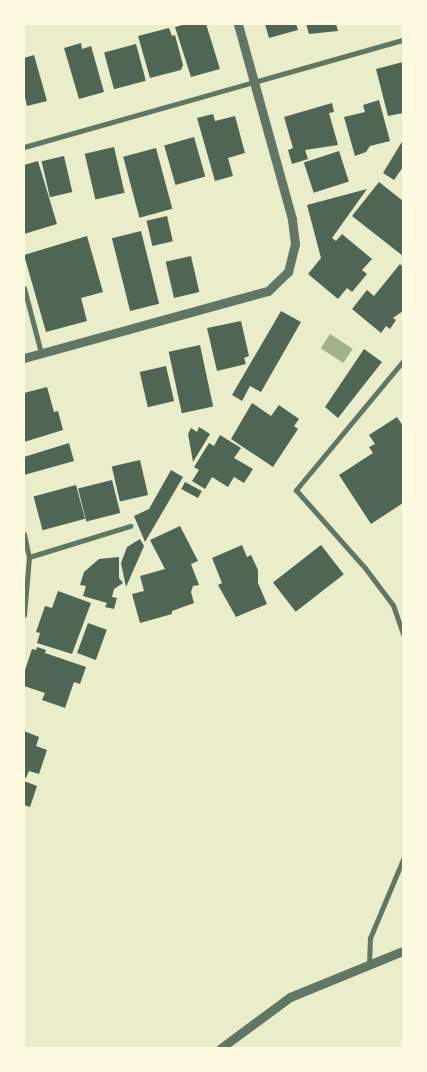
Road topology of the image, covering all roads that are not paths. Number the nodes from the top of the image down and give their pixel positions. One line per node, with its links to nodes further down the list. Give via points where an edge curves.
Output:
1 (238, 24): 3 (street)
2 (403, 40): 3 (street)
3 (255, 82): 4 (street); 6 (street, via 292,219 294,256 288,272 268,291)
4 (24, 147)
5 (24, 288): 6 (street)
6 (41, 353): 7 (street)
7 (24, 358)
8 (403, 361): 13 (street, via 296,490 371,575 393,605)
9 (130, 526): 11 (street)
10 (24, 534): 11 (street)
11 (29, 557): 12 (street)
12 (24, 614)
13 (403, 634)
14 (403, 859): 16 (street, via 370,938)
15 (403, 951): 16 (street)
16 (369, 965): 17 (street, via 290,997)
17 (221, 1048)

